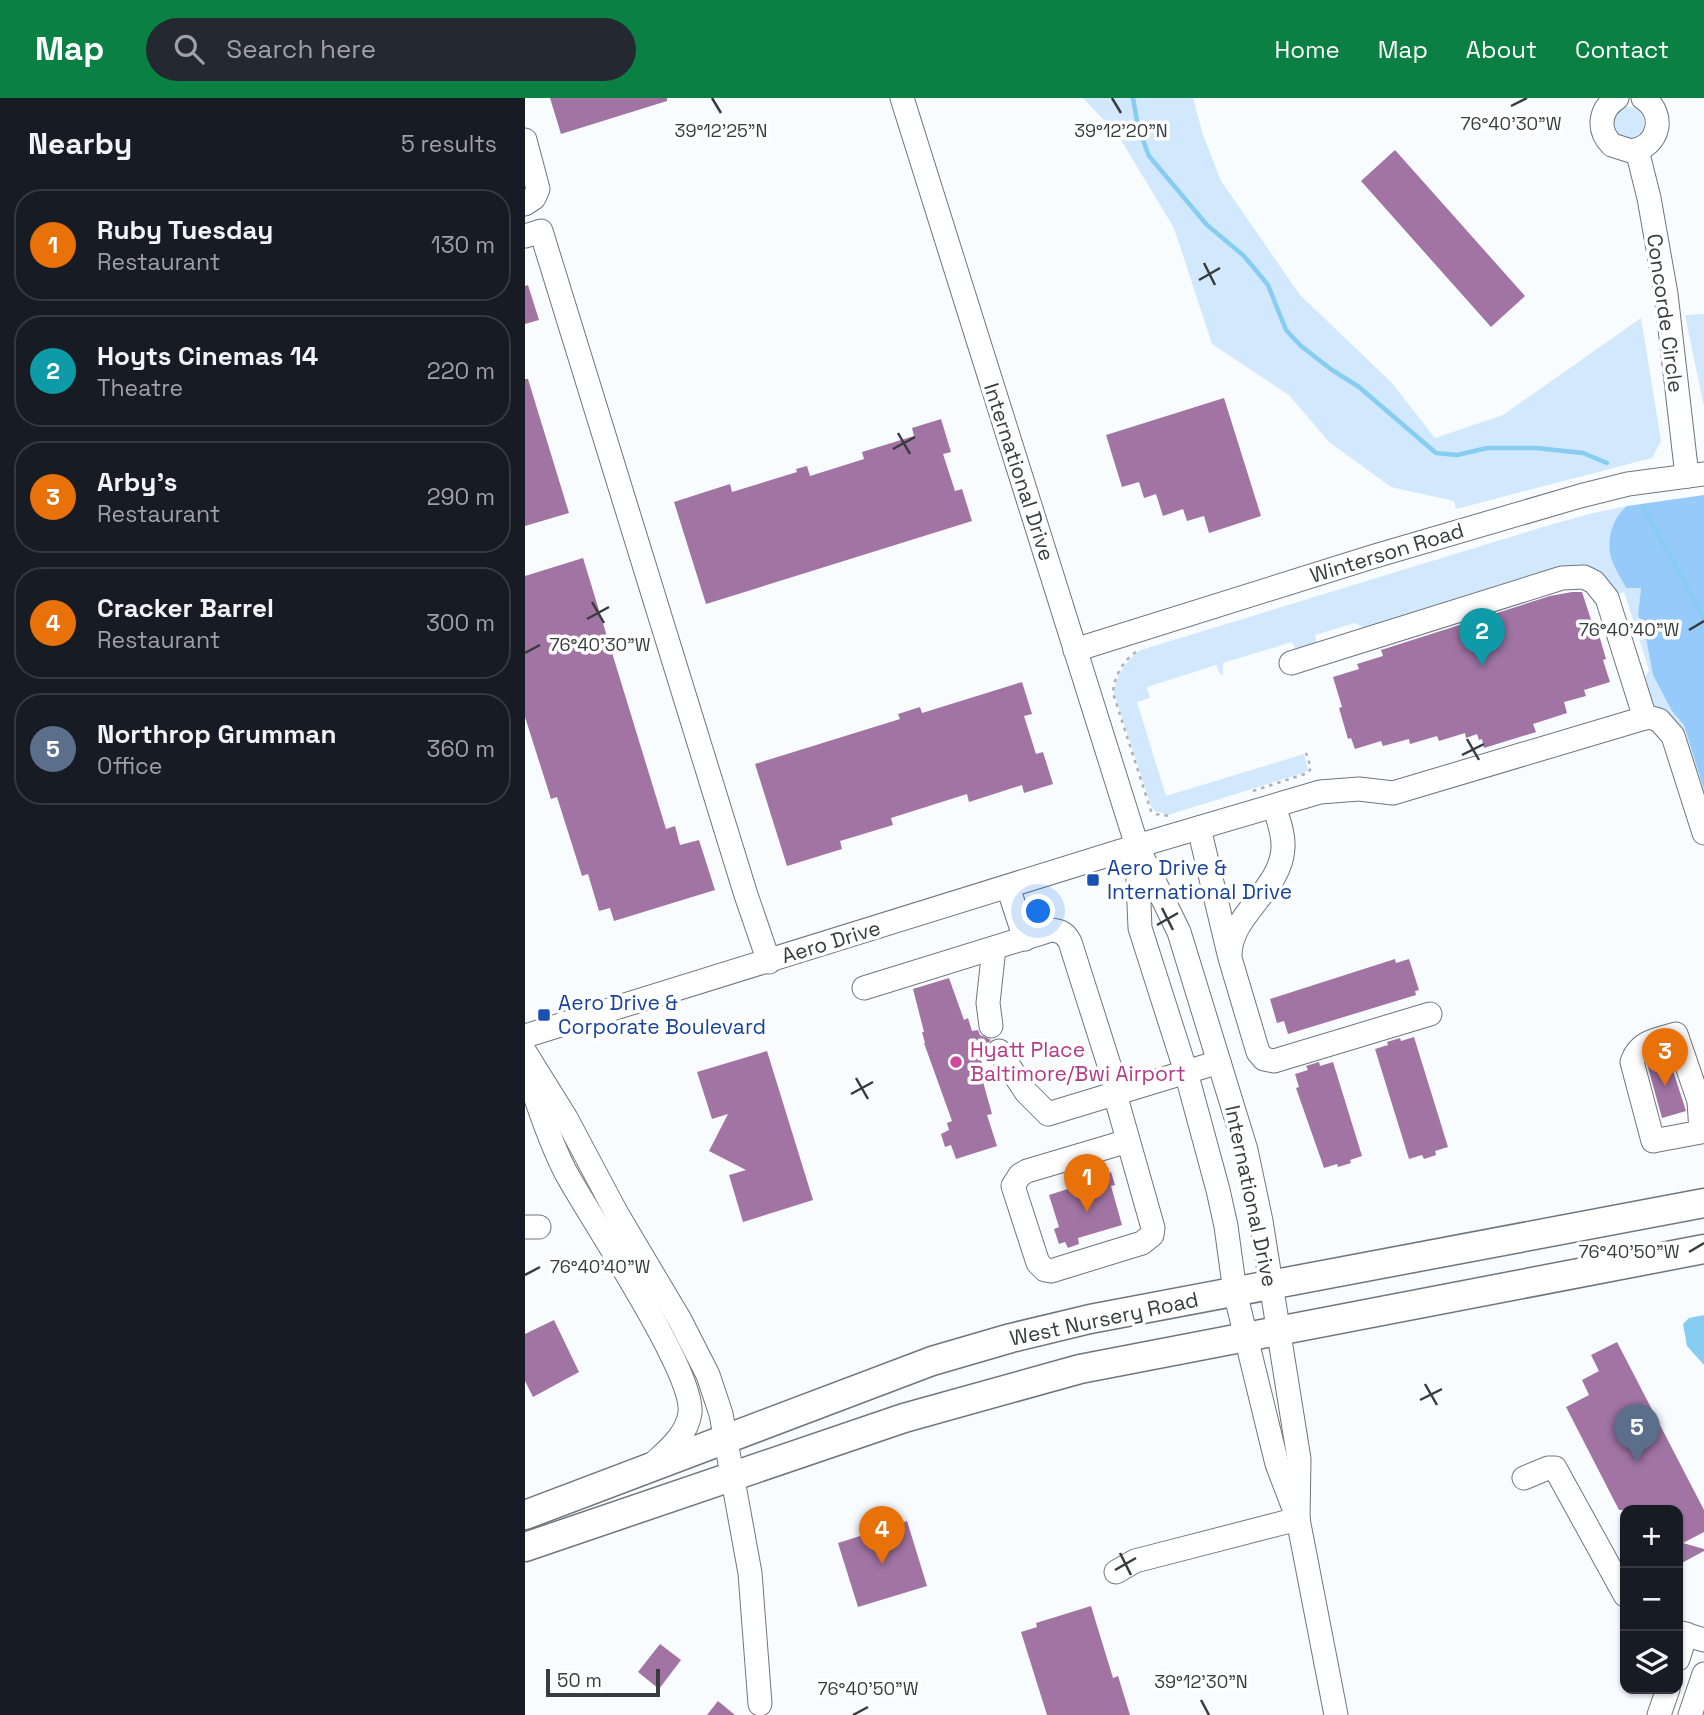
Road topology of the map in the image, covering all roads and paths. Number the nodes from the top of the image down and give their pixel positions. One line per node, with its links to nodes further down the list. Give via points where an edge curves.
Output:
1 (902, 98): 9 (street, International Drive)
2 (1617, 98): 5 (street, via 1603,115 1604,135 1618,148)
3 (1643, 98): 5 (street, via 1654,108 1658,127 1653,140)
4 (525, 140): 6 (street, via 538,189)
5 (1637, 150): 8 (street, Concorde Circle)
6 (525, 204)
7 (525, 236): 20 (street, via 541,231)
8 (1696, 475): 9 (street, Winterson Road, via 1628,484 1545,505)
9 (1075, 650): 15 (street, International Drive)
10 (1291, 663): 11 (street, via 1562,578 1584,577 1607,598)
11 (1644, 718): 12 (street, Aero Drive, via 1393,793 1343,789); 14 (street, via 1659,720 1673,736)
12 (1274, 806): 13 (street, Aero Drive); 19 (street, via 1282,856 1232,938)
13 (1199, 828): 15 (street, Aero Drive); 19 (street)
14 (1704, 833)
15 (1137, 846): 16 (street, Aero Drive); 27 (street, International Drive, via 1179,932); 29 (street, International Drive, via 1140,928)
16 (1008, 887): 17 (street); 20 (street, Aero Drive)
17 (1025, 939): 18 (street); 30 (street, via 1051,930 1066,935)
18 (994, 948): 21 (street); 23 (street, via 988,1003)
19 (1230, 958): 22 (street, via 1254,1043 1264,1059 1273,1061)
20 (769, 962): 24 (street, Aero Drive)
21 (864, 988)
22 (1430, 1014)
23 (991, 1026)
24 (525, 1036)
25 (999, 1051): 30 (street, via 1026,1092 1048,1114)
26 (525, 1052): 39 (street, via 708,1374)
27 (1219, 1062): 29 (street); 35 (street, International Drive, via 1246,1150)
28 (525, 1065): 40 (street, via 545,1129 566,1172 659,1332 688,1395 690,1412 685,1427)
29 (1185, 1072): 30 (street); 36 (street, International Drive, via 1221,1202)
30 (1116, 1093): 32 (street)
31 (1702, 1101): 31 (street, via 1701,1132 1653,1141 1632,1062 1636,1051 1676,1034)
32 (1128, 1141): 32 (street, via 1152,1235 1142,1243 1045,1270 1013,1186 1016,1181 1027,1171)
33 (1704, 1203): 35 (main road, West Nursery Road)
34 (1704, 1249): 37 (main road, West Nursery Road)
35 (1272, 1285): 36 (main road, West Nursery Road); 37 (street, International Drive)
36 (1235, 1292): 38 (street, International Drive); 39 (main road, West Nursery Road, via 1011,1338)
37 (1279, 1329): 38 (main road, West Nursery Road); 44 (street, International Drive, via 1299,1459)
38 (1246, 1336): 41 (main road, West Nursery Road, via 1003,1389); 44 (street, International Drive, via 1277,1464)
39 (724, 1438): 40 (main road, West Nursery Road); 41 (street); 45 (main road, via 706,1464 546,1520)
40 (648, 1469): 43 (main road, West Nursery Road)
41 (731, 1478): 45 (main road, West Nursery Road); 50 (street, via 750,1573)
42 (1524, 1478): 47 (street, via 1555,1468)
43 (525, 1515)
44 (1298, 1519): 46 (street, via 1135,1561); 51 (street, International Drive)
45 (525, 1547)
46 (1116, 1572)
47 (1620, 1586)
48 (1704, 1674): 53 (street)
49 (1666, 1694): 52 (street)
50 (760, 1704)
51 (1332, 1713)
52 (1659, 1715)
53 (1690, 1715)

